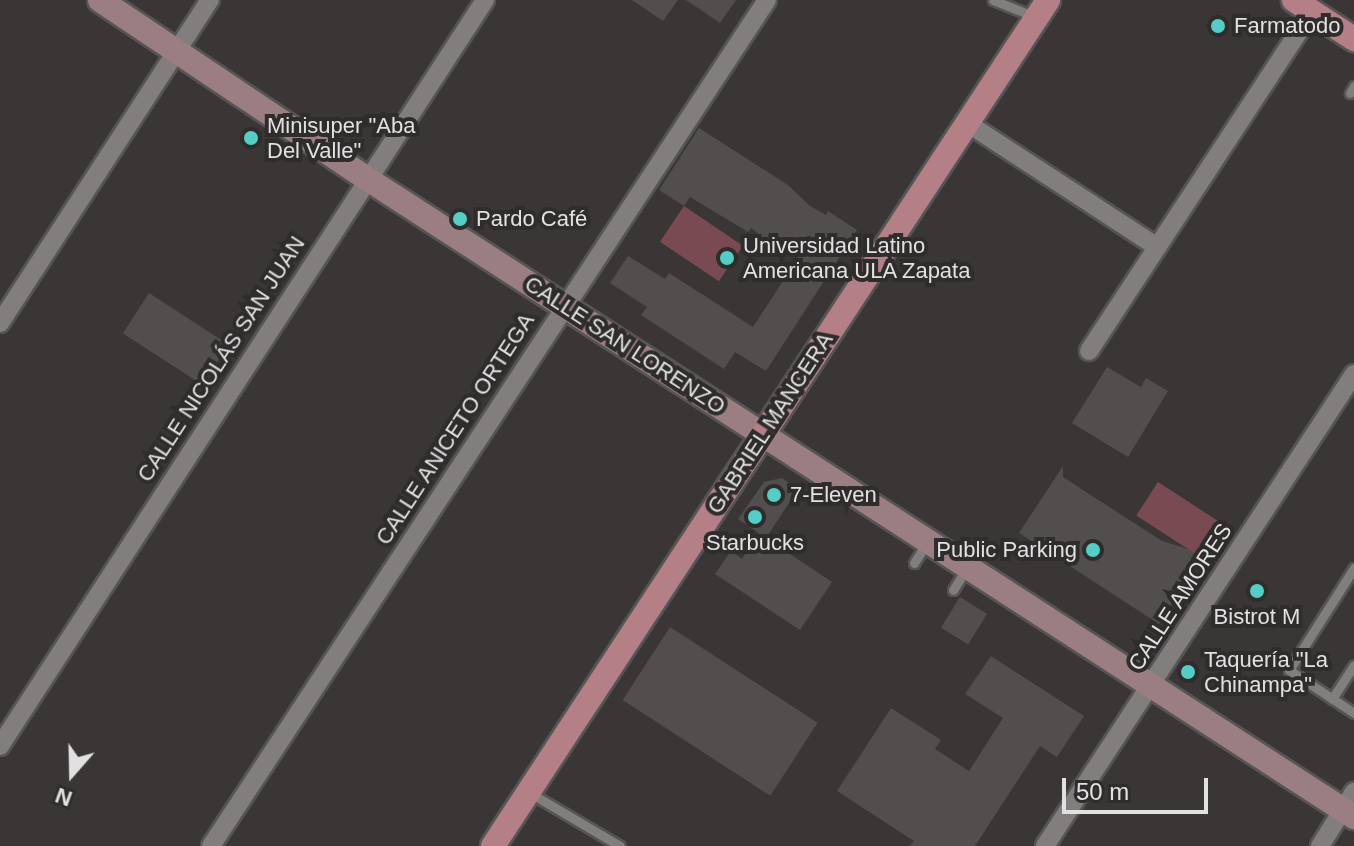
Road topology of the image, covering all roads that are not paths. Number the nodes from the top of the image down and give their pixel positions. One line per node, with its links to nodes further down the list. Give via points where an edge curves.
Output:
1 (100, 0): 9 (street, CALLE SAN LORENZO)
2 (210, 0): 9 (street)
3 (485, 0): 11 (street, CALLE NICOLÁS SAN JUAN)
4 (767, 0): 13 (street, CALLE ANICETO ORTEGA)
5 (993, 0): 7 (lane)
6 (1303, 6): 8 (main road); 12 (street)
7 (1042, 9): 10 (main road, GABRIEL MANCERA)
8 (1354, 39)
9 (177, 51): 11 (street, CALLE SAN LORENZO); 14 (street)
10 (967, 123): 12 (street); 17 (main road, GABRIEL MANCERA)
11 (366, 178): 13 (street, CALLE SAN LORENZO); 27 (street, CALLE NICOLÁS SAN JUAN)
12 (1157, 247): 15 (street)
13 (564, 306): 17 (street, CALLE SAN LORENZO); 30 (street, CALLE ANICETO ORTEGA)
14 (0, 323)
15 (1089, 351)
16 (1354, 374): 24 (street, CALLE AMORES)
17 (763, 435): 18 (street, CALLE SAN LORENZO); 28 (main road, GABRIEL MANCERA)
18 (928, 541): 19 (lane); 20 (street, CALLE SAN LORENZO)
19 (914, 563)
20 (967, 567): 22 (lane); 24 (street, CALLE SAN LORENZO)
21 (1354, 568): 25 (lane, via 1289,670)
22 (953, 590)
23 (1354, 665): 25 (lane)
24 (1150, 685): 29 (street, CALLE SAN LORENZO); 33 (street, CALLE AMORES)
25 (1332, 699): 26 (lane)
26 (1354, 713)
27 (0, 746)
28 (528, 792): 31 (main road, GABRIEL MANCERA); 32 (lane)
29 (1350, 806): 34 (street)
30 (211, 846)
31 (493, 846)
32 (620, 846)
33 (1045, 846)
34 (1320, 846)

